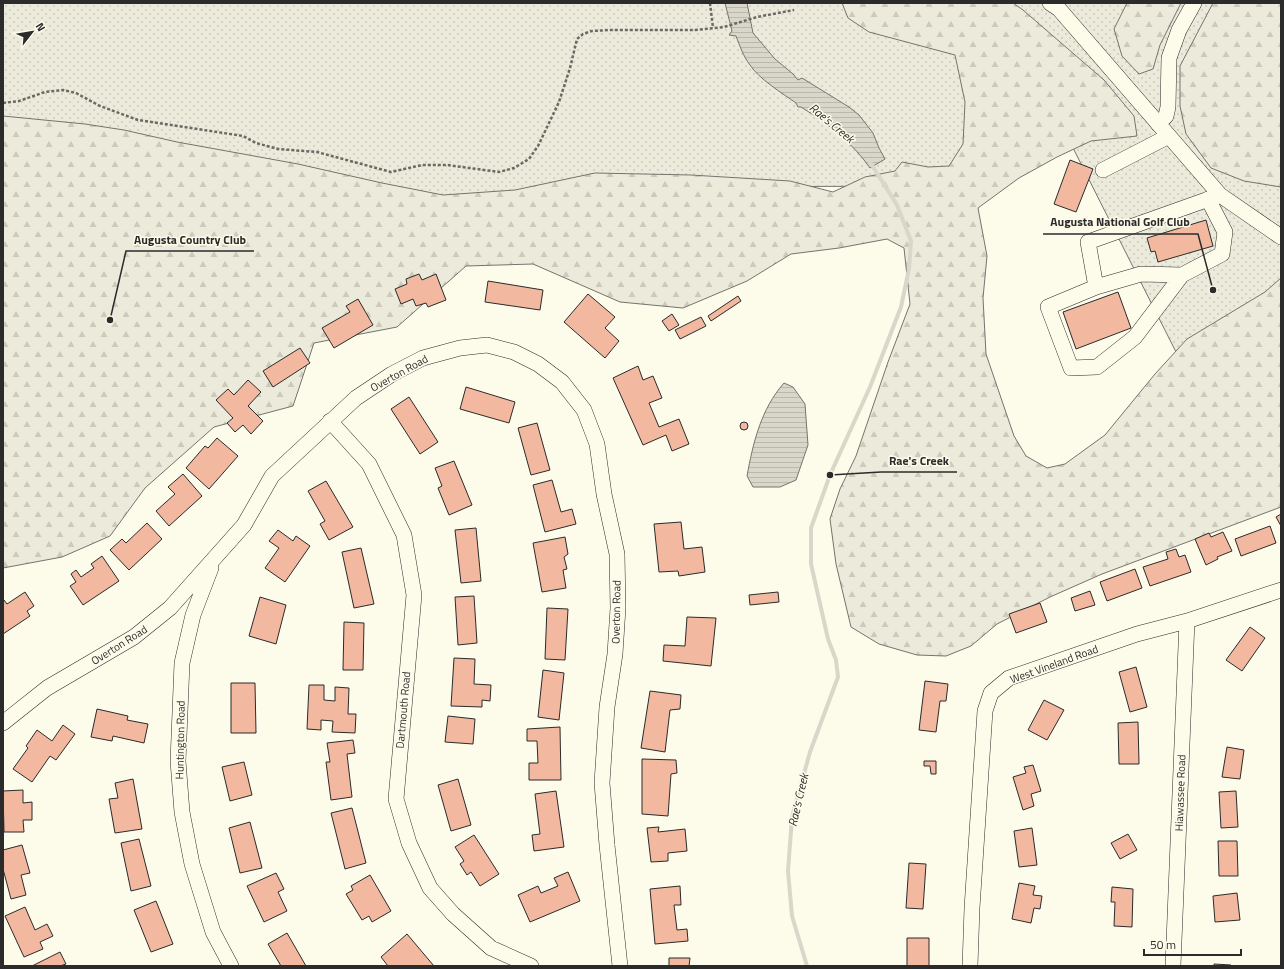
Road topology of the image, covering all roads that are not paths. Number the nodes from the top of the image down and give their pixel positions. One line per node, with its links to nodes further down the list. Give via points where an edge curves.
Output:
1 (1194, 3): 3 (street, via 1179,30 1169,58 1168,107 1166,116)
2 (1058, 5): 3 (street)
3 (1158, 124): 4 (street)
4 (1168, 136): 5 (street); 6 (street)
5 (1103, 170)
6 (1214, 197): 7 (street); 8 (street, via 1225,232 1222,254); 9 (street, via 1088,242)
7 (1281, 237)
8 (1182, 275): 9 (street, via 1142,274); 9 (street, via 1135,337 1096,367 1071,368 1048,307)
9 (1096, 288)
10 (330, 421): 11 (street, Overton Road, via 272,476 244,525); 16 (street, Dartmouth Road, via 369,464 404,535 414,595 396,799 409,843 430,888 453,914 491,948); 17 (street, Overton Road, via 356,398 392,374 423,358 487,344 514,352 538,364 562,382 584,410 597,444 604,494 617,554 618,608 615,654 607,707 602,783 606,845)
11 (214, 559): 14 (street, Overton Road, via 170,608 134,637 47,688); 15 (street, Huntington Road, via 192,615 182,663 178,761 182,812 192,864 213,932)
12 (1281, 590): 13 (street, West Vineland Road)
13 (1187, 621): 18 (street, West Vineland Road, via 1137,634 1009,678 991,693 985,711); 19 (street, Hiawassee Road)
14 (3, 723)
15 (230, 966)
16 (531, 966)
17 (620, 966)
18 (970, 966)
19 (1172, 966)

